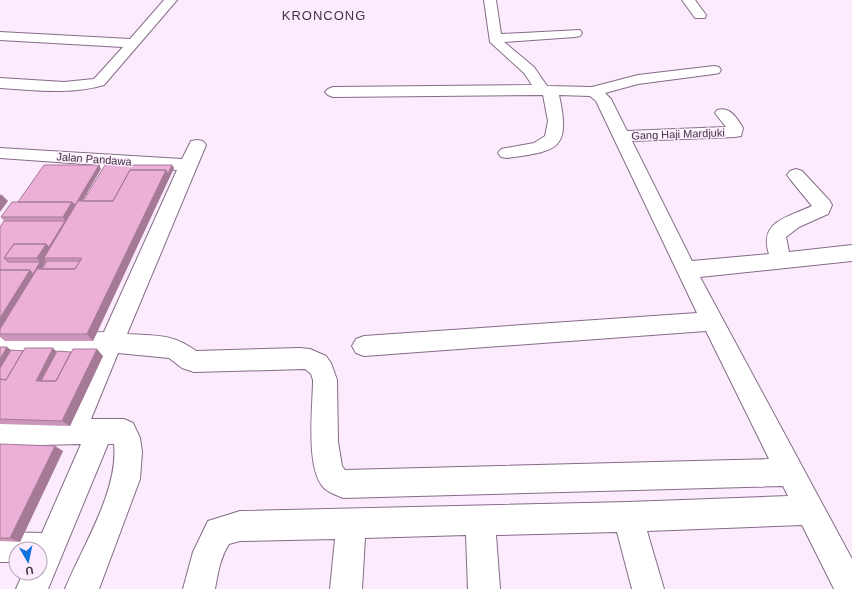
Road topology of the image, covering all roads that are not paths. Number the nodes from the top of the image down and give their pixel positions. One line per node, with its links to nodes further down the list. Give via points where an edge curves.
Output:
1 (171, 0): 8 (street)
2 (490, 0): 7 (street)
3 (688, 0): 4 (street)
4 (700, 15)
5 (575, 33): 7 (street)
6 (0, 36): 8 (street)
7 (495, 38): 11 (street, via 501,47 532,73)
8 (134, 43): 10 (street, via 104,79 92,85)
9 (714, 70): 13 (street, via 639,79)
10 (0, 83)
11 (546, 90): 12 (street); 13 (street); 18 (street, via 557,126 556,135 551,141 536,149)
12 (333, 92)
13 (594, 92): 15 (street, via 603,99)
14 (722, 113): 15 (street, Gang Haji Mardjuki, via 735,132)
15 (621, 136): 27 (street)
16 (197, 145): 21 (street)
17 (0, 153): 19 (street, Jalan Pandawa)
18 (507, 153)
19 (51, 156): 20 (street, Jalan Pandawa); 22 (street)
20 (111, 161): 21 (street, Jalan Pandawa); 24 (street)
21 (188, 165): 30 (street)
22 (38, 175)
23 (796, 175): 26 (street, via 822,206 816,212 788,224 776,235)
24 (82, 208)
25 (849, 256): 26 (street)
26 (781, 260): 27 (street)
27 (686, 270): 28 (street)
28 (712, 321): 32 (street); 36 (street)
29 (13, 324): 31 (street)
30 (111, 342): 31 (street); 34 (street); 36 (street, via 173,348 194,362 300,358 315,361 324,372 325,380 326,459 335,481 343,484)
31 (0, 345)
32 (364, 346)
33 (99, 431): 34 (street); 41 (street); 42 (street, via 124,432 129,458 128,472 87,580)
34 (72, 432): 35 (street)
35 (0, 433)
36 (790, 472): 37 (street)
37 (809, 510): 38 (street); 47 (street)
38 (628, 517): 39 (street); 46 (street)
39 (480, 521): 40 (street); 45 (street)
40 (351, 524): 43 (street, via 228,528 219,532 206,553); 44 (street)
41 (48, 553)
42 (81, 589)
43 (199, 589)
44 (346, 589)
45 (484, 589)
46 (648, 589)
47 (851, 589)

